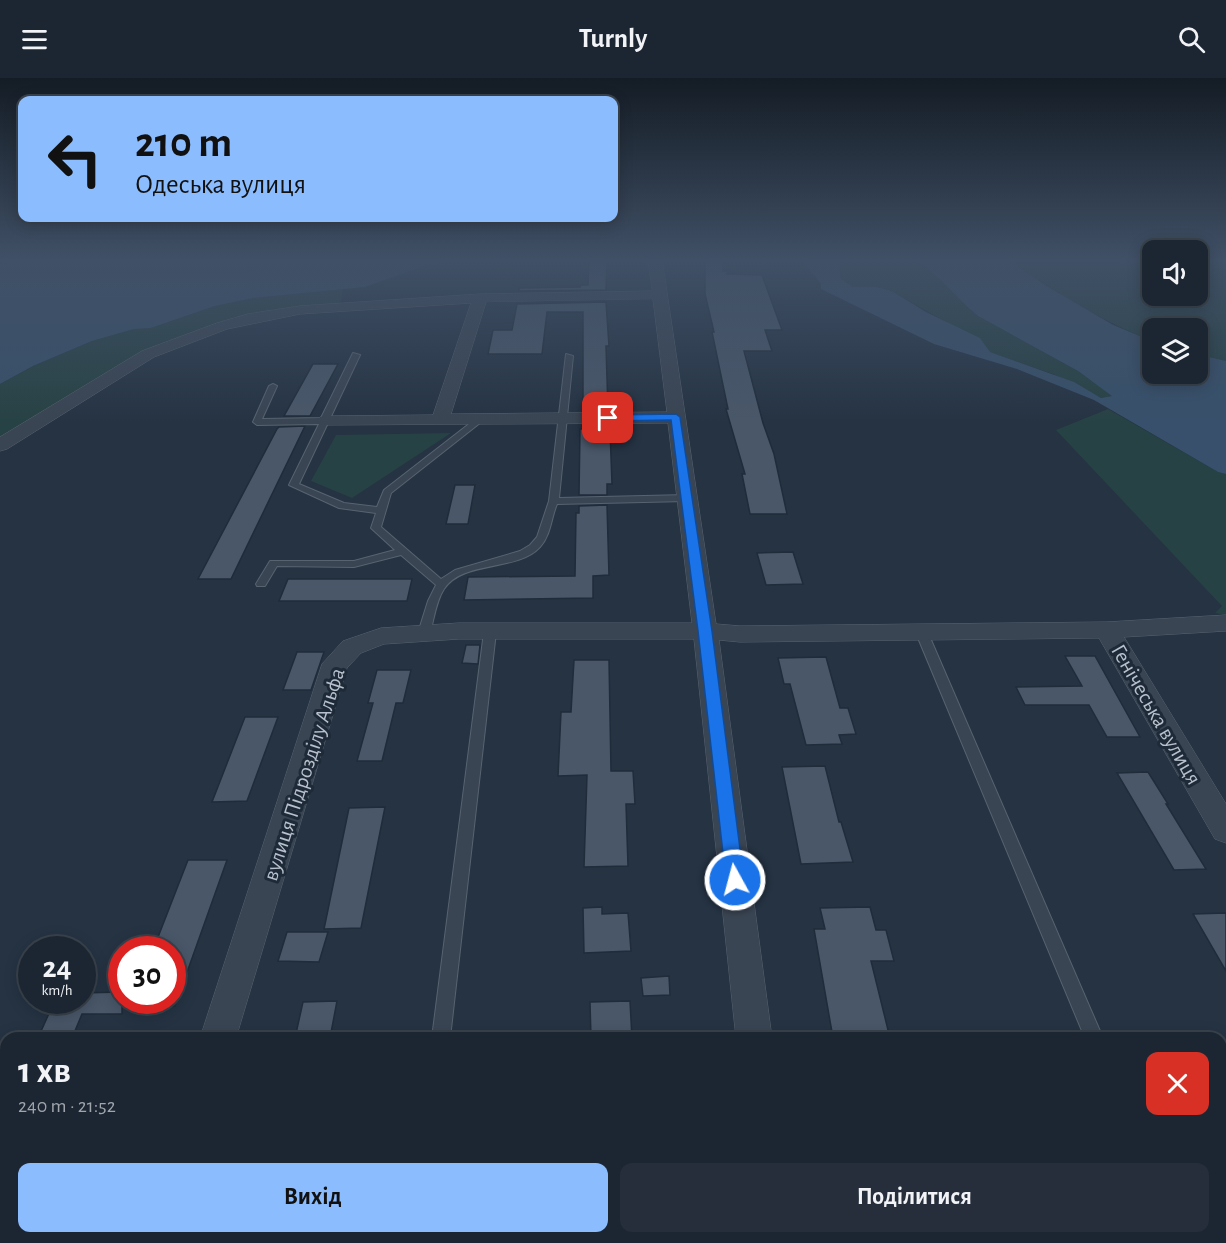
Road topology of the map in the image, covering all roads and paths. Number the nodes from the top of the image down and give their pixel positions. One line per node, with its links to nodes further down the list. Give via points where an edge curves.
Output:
1 (284, 313): 12 (street, via 222,326 148,354)
2 (475, 313): 10 (street)
3 (662, 313): 7 (street)
4 (356, 355): 11 (lane)
5 (568, 356): 8 (lane)
6 (273, 386): 11 (lane, via 257,422)
7 (676, 417): 8 (street); 13 (street)
8 (562, 418): 9 (street); 14 (lane)
9 (481, 419): 10 (street); 15 (lane, via 387,492)
10 (440, 420): 11 (street)
11 (326, 421): 15 (lane, via 294,485 342,506)
12 (0, 445)
13 (687, 498): 14 (lane); 21 (street)
14 (554, 501): 18 (lane, via 537,545 496,564 464,570)
15 (382, 511): 16 (lane, via 376,528)
16 (402, 551): 17 (lane, via 354,564 274,563); 18 (lane)
17 (261, 584)
18 (441, 584): 23 (lane)
19 (1226, 623): 20 (street, вулиця Підрозділу Альфа)
20 (1107, 630): 24 (street, вулиця Підрозділу Альфа); 25 (street, Генічеська вулиця)
21 (705, 631): 22 (street, вулиця Підрозділу Альфа); 24 (street, вулиця Підрозділу Альфа); 28 (street)
22 (490, 632): 23 (street, вулиця Підрозділу Альфа); 27 (lane)
23 (424, 633): 26 (street, вулиця Підрозділу Альфа, via 381,636 352,647 335,664)
24 (922, 633): 29 (lane)
25 (1226, 830)
26 (220, 1032)
27 (442, 1032)
28 (753, 1032)
29 (1091, 1032)

